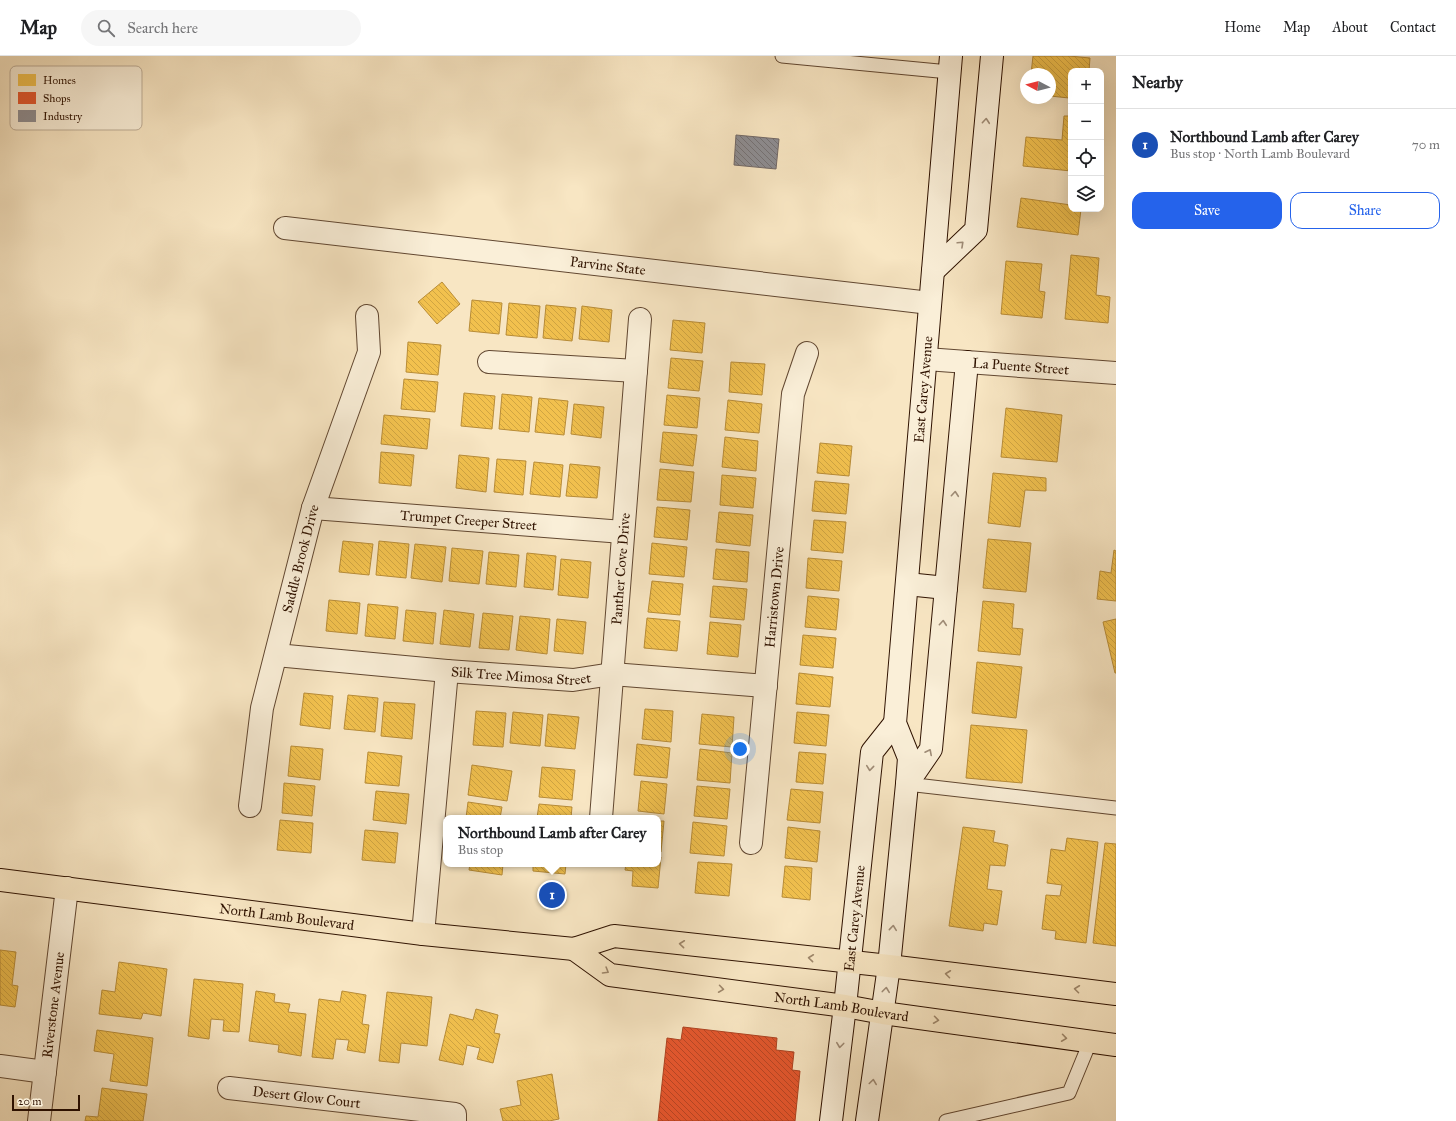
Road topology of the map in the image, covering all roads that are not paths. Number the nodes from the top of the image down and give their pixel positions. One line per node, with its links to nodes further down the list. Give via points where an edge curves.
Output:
1 (782, 56): 3 (lane)
2 (992, 56): 5 (street, one-way to 2, via 976,230)
3 (950, 64): 5 (street, East Carey Avenue)
4 (285, 228): 6 (street, Parvine State)
5 (933, 271): 6 (street, East Carey Avenue)
6 (930, 303): 10 (street, East Carey Avenue)
7 (367, 316): 15 (street, Saddle Brook Drive, via 369,352)
8 (640, 319): 13 (street, Panther Cove Drive)
9 (807, 353): 22 (street, Harristown Drive, via 793,394)
10 (926, 359): 12 (street, La Puente Street); 17 (street, East Carey Avenue)
11 (489, 362): 13 (street)
12 (967, 362): 14 (street, La Puente Street); 18 (street, one-way to 12)
13 (636, 371): 16 (street, Panther Cove Drive)
14 (1116, 372)
15 (313, 508): 16 (street, Trumpet Creeper Street); 19 (street, Saddle Brook Drive)
16 (623, 532): 21 (street, Panther Cove Drive)
17 (907, 584): 18 (street); 23 (street, East Carey Avenue)
18 (946, 588): 24 (street, one-way to 18, via 931,749)
19 (276, 655): 20 (street, Silk Tree Mimosa Street); 25 (street, Saddle Brook Drive, via 262,708)
20 (447, 671): 21 (street, Silk Tree Mimosa Street, via 573,680); 31 (street)
21 (612, 674): 22 (street, Silk Tree Mimosa Street); 27 (street, Panther Cove Drive)
22 (766, 686): 28 (street, Harristown Drive)
23 (895, 723): 24 (street, East Carey Avenue, via 909,758); 33 (street, East Carey Avenue, one-way to 33, via 872,752)
24 (907, 784): 26 (lane); 34 (street, East Carey Avenue, one-way to 24)
25 (250, 806)
26 (1116, 808)
27 (601, 815)
28 (751, 843)
29 (0, 880): 30 (main road, North Lamb Boulevard)
30 (67, 888): 31 (main road, North Lamb Boulevard); 41 (street, Riverstone Avenue)
31 (423, 934): 32 (main road, North Lamb Boulevard)
32 (574, 949): 33 (main road, North Lamb Boulevard, one-way to 32, via 614,936); 36 (main road, North Lamb Boulevard, one-way to 36, via 610,974)
33 (850, 963): 34 (main road, North Lamb Boulevard); 36 (street, East Carey Avenue)
34 (889, 966): 35 (main road, North Lamb Boulevard, one-way to 34); 37 (street, East Carey Avenue, one-way to 34)
35 (1116, 994)
36 (845, 1006): 37 (main road, North Lamb Boulevard); 45 (street, East Carey Avenue, one-way to 45)
37 (883, 1013): 38 (main road, North Lamb Boulevard, one-way to 38); 46 (street, East Carey Avenue, one-way to 37)
38 (1090, 1042): 39 (main road, North Lamb Boulevard); 47 (lane, via 1069,1093)
39 (1116, 1045)
40 (0, 1066): 41 (street)
41 (45, 1072): 44 (street, Riverstone Avenue)
42 (230, 1088): 43 (street, Desert Glow Court)
43 (455, 1118)
44 (39, 1121)
45 (831, 1121)
46 (867, 1121)
47 (946, 1121)

